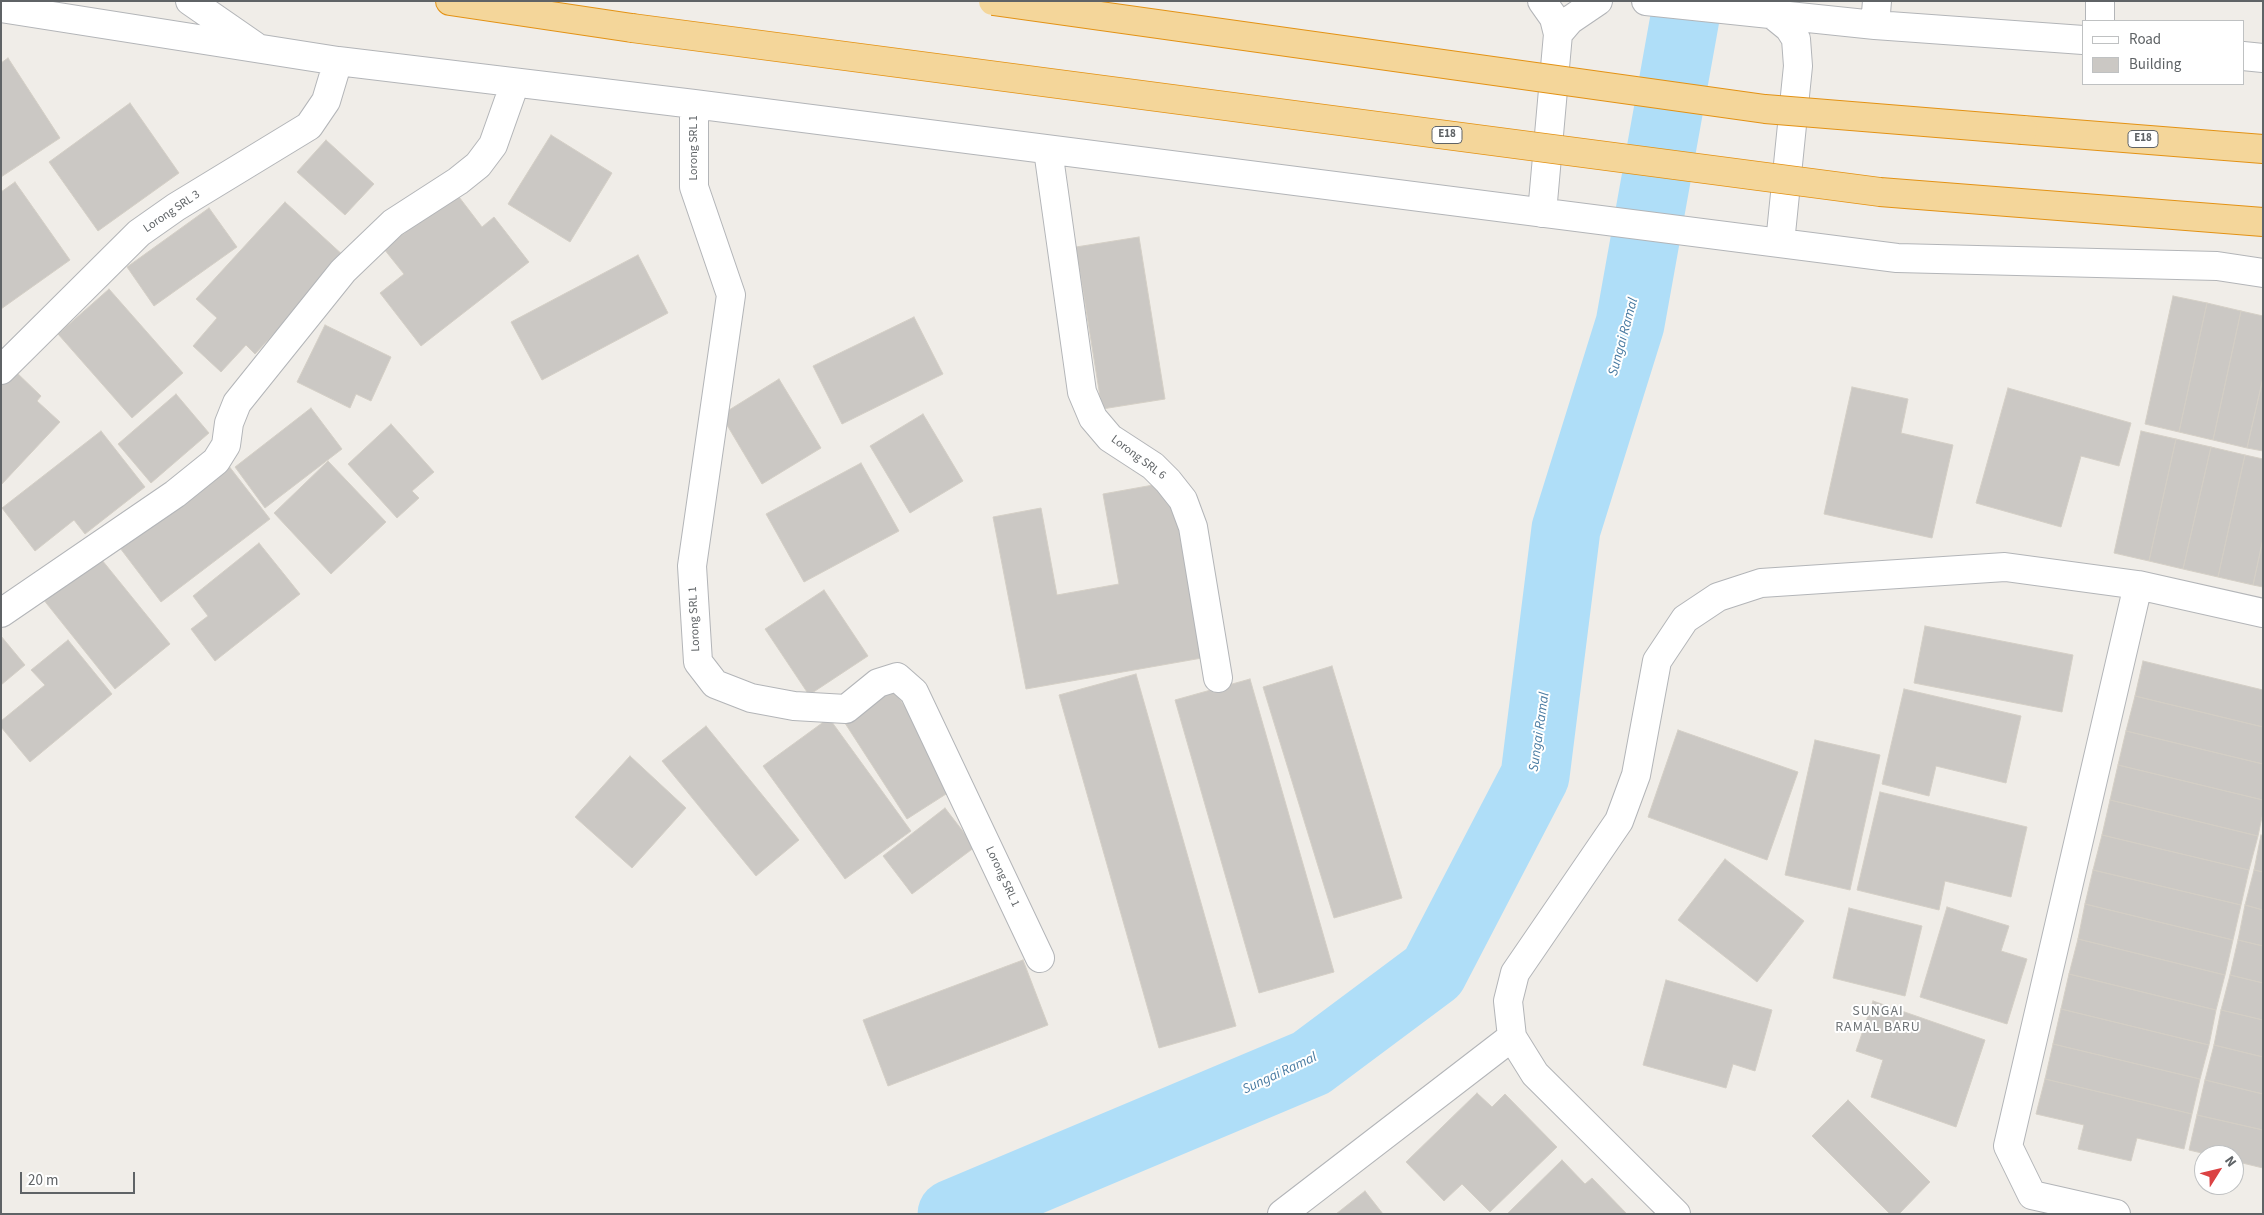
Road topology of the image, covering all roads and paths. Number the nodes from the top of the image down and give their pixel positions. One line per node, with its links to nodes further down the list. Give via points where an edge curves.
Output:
1 (190, 1): 15 (street)
2 (450, 1): 25 (highway, E18, bridge, via 632,28 1880,192)
3 (993, 1): 22 (highway, E18, bridge, via 1765,109)
4 (1542, 1): 13 (street, via 1554,18)
5 (1598, 1): 13 (street, via 1570,20)
6 (2100, 1): 11 (street)
7 (1650, 2): 10 (street)
8 (1, 8): 15 (street)
9 (1876, 13): 12 (street); 14 (street)
10 (1773, 15): 12 (street); 19 (street, via 1789,28 1796,39)
11 (2100, 20)
12 (1835, 22): 19 (street, via 1808,40)
13 (1558, 34): 24 (street)
14 (2082, 40)
15 (261, 50): 18 (street)
16 (2244, 56): 17 (street)
17 (2263, 58)
18 (338, 61): 20 (street); 28 (street, Lorong SRL 3, via 326,102 309,126 139,233)
19 (1798, 66): 26 (street)
20 (516, 83): 21 (street); 30 (street, via 493,145 478,165 393,223 343,271 237,403 229,423 226,445 216,461 174,494)
21 (694, 104): 23 (street); 33 (street, Lorong SRL 1, via 694,187 731,294 692,566 698,662 715,684 752,698 794,706 846,709 878,683 897,677 903,682 914,692)
22 (2263, 149)
23 (1048, 150): 24 (street); 32 (street, Lorong SRL 6, via 1082,392 1092,418 1110,438 1153,466 1183,500 1193,526)
24 (1542, 213): 26 (street)
25 (2263, 222)
26 (1780, 243): 27 (street, via 1897,258 2217,266)
27 (2263, 272)
28 (1, 370)
29 (2138, 585): 31 (street); 34 (street, via 2005,567 1770,582 1718,597 1686,619 1657,661 1636,775 1619,821 1515,973 1508,1001); 37 (street, via 2008,1146 2032,1195)
30 (1, 613)
31 (2263, 613)
32 (1218, 678)
33 (1040, 958)
34 (1512, 1037): 35 (street); 36 (street, via 1535,1074)
35 (1282, 1214)
36 (1676, 1214)
37 (2116, 1214)

